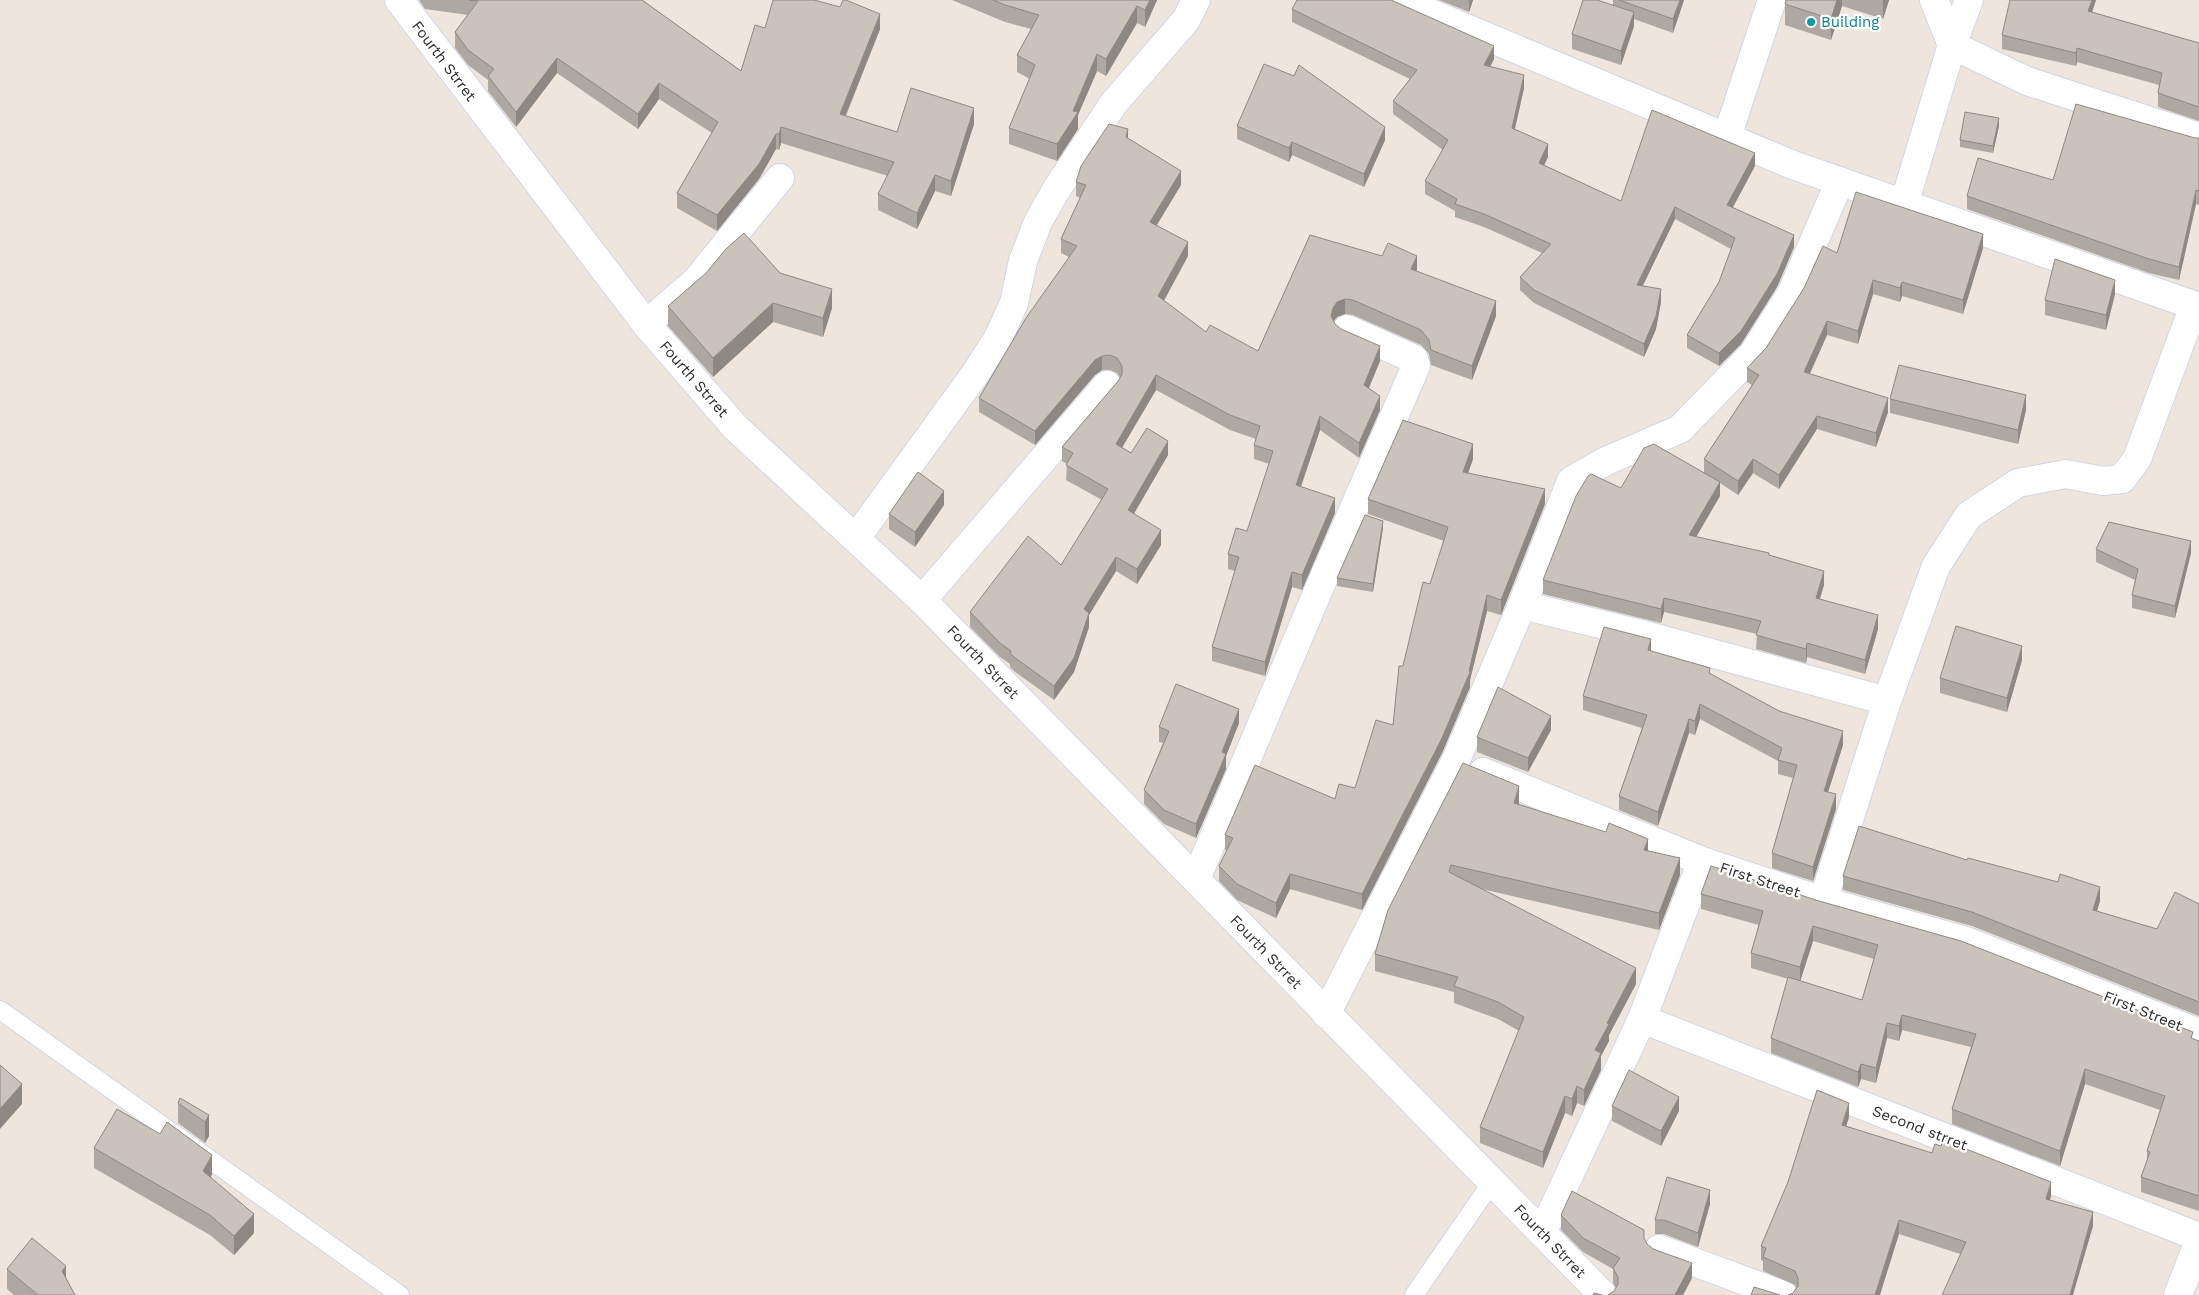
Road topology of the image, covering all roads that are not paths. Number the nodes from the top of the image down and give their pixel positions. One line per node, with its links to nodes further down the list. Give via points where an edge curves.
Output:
1 (399, 0): 14 (street, Fourth Strret)
2 (1196, 0): 17 (street, via 1186,20 1114,103 1056,190 1038,222 1014,303 998,338)
3 (1399, 0): 8 (street)
4 (1772, 0): 8 (street)
5 (1934, 0): 7 (street)
6 (1969, 0): 7 (street)
7 (1952, 46): 9 (street, via 2027,81); 12 (street)
8 (1727, 137): 11 (street)
9 (2199, 137)
10 (780, 178): 14 (street, via 696,281)
11 (1840, 181): 12 (street); 19 (street, via 1791,294 1753,354 1680,429 1606,460 1571,481)
12 (1904, 204): 13 (street)
13 (2197, 306): 20 (street, via 2137,459 2122,478 2103,481 2066,474 2018,484 1969,515 1936,566)
14 (646, 324): 17 (street, Fourth Strret, via 735,427)
15 (1347, 329): 23 (street, via 1414,359 1416,366)
16 (1108, 385): 18 (street)
17 (856, 538): 18 (street, Fourth Strret)
18 (922, 600): 23 (street, Fourth Strret)
19 (1522, 606): 20 (street, via 1641,634); 21 (street)
20 (1887, 701): 24 (street)
21 (1456, 760): 22 (street); 26 (street)
22 (1702, 861): 24 (street, First Street); 27 (street, First Street)
23 (1196, 879): 26 (street, Fourth Strret)
24 (1823, 901): 28 (street, First Street, via 1966,941)
25 (0, 1010): 34 (lane)
26 (1326, 1014): 29 (street, Fourth Strret)
27 (1642, 1020): 30 (street, First Street); 31 (street, Second strret)
28 (2199, 1033)
29 (1492, 1182): 30 (street, Fourth Strret); 35 (lane)
30 (1542, 1232): 36 (street, Fourth Strret)
31 (2199, 1237)
32 (2199, 1241): 38 (street)
33 (1659, 1248): 37 (street)
34 (400, 1295)
35 (1414, 1295)
36 (1603, 1295)
37 (1783, 1295)
38 (2178, 1295)

